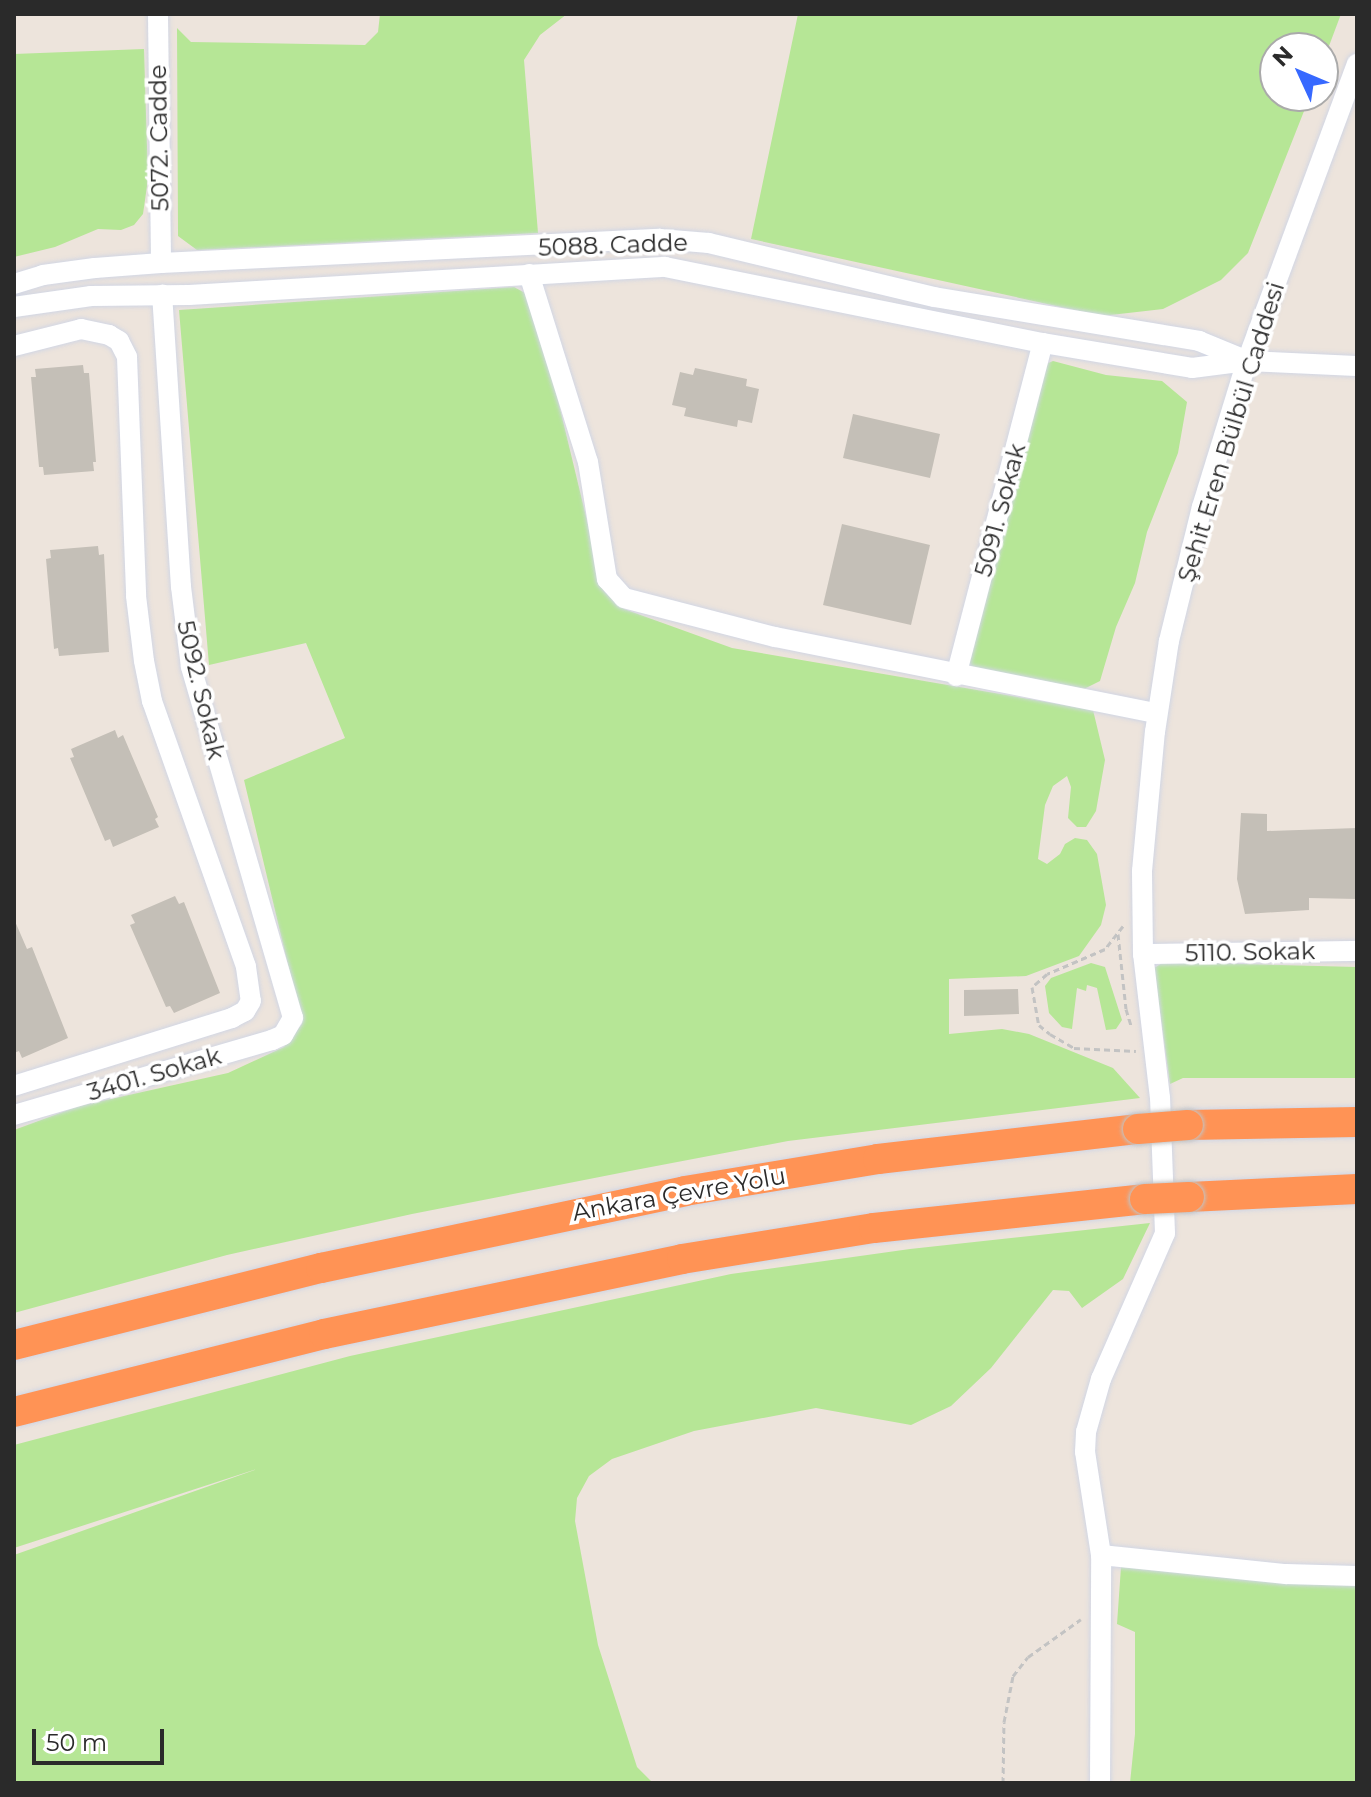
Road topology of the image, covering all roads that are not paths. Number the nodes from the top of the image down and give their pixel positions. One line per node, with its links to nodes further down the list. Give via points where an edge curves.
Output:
1 (158, 14): 3 (street, 5072. Cadde)
2 (1357, 64): 10 (street, Şehit Eren Bülbül Caddesi)
3 (161, 263): 5 (street, 5088. Cadde, via 43,275); 10 (street, 5088. Cadde, via 684,241 934,297 1199,341)
4 (529, 274): 6 (street, 5088. Cadde); 8 (street, 5088. Cadde, via 665,267); 12 (street, via 588,462 607,579 617,593 634,603)
5 (14, 284)
6 (162, 295): 7 (street, 5088. Cadde, via 54,298); 16 (street, 5092. Sokak, via 191,667 292,1009)
7 (14, 307)
8 (1043, 343): 10 (street, 5088. Cadde, via 1192,368); 12 (street, 5091. Sokak)
9 (14, 346): 17 (street, via 81,329 119,341 127,357 136,596 144,661 152,701 246,967 251,1001 232,1018)
10 (1247, 361): 11 (street, 5088. Cadde); 13 (street, Şehit Eren Bülbül Caddesi, via 1198,522)
11 (1357, 366)
12 (956, 676): 13 (street)
13 (1157, 713): 15 (street, Şehit Eren Bülbül Caddesi, via 1143,857)
14 (1357, 951): 15 (street, 5110. Sokak)
15 (1143, 954): 23 (street, Şehit Eren Bülbül Caddesi, via 1160,1098 1165,1233 1101,1379 1086,1432)
16 (290, 1027): 18 (street, 3401. Sokak, via 272,1040)
17 (14, 1086)
18 (14, 1115)
19 (1357, 1122): 21 (highway, Ankara Çevre Yolu, bridge, via 1138,1129 878,1159 685,1191 321,1268)
20 (1357, 1189): 22 (highway, bridge, via 1145,1199 874,1228 682,1259 324,1334)
21 (14, 1345)
22 (14, 1412)
23 (1101, 1555): 24 (street); 25 (street, Şehit Eren Bülbül Caddesi)
24 (1357, 1576)
25 (1100, 1783)

